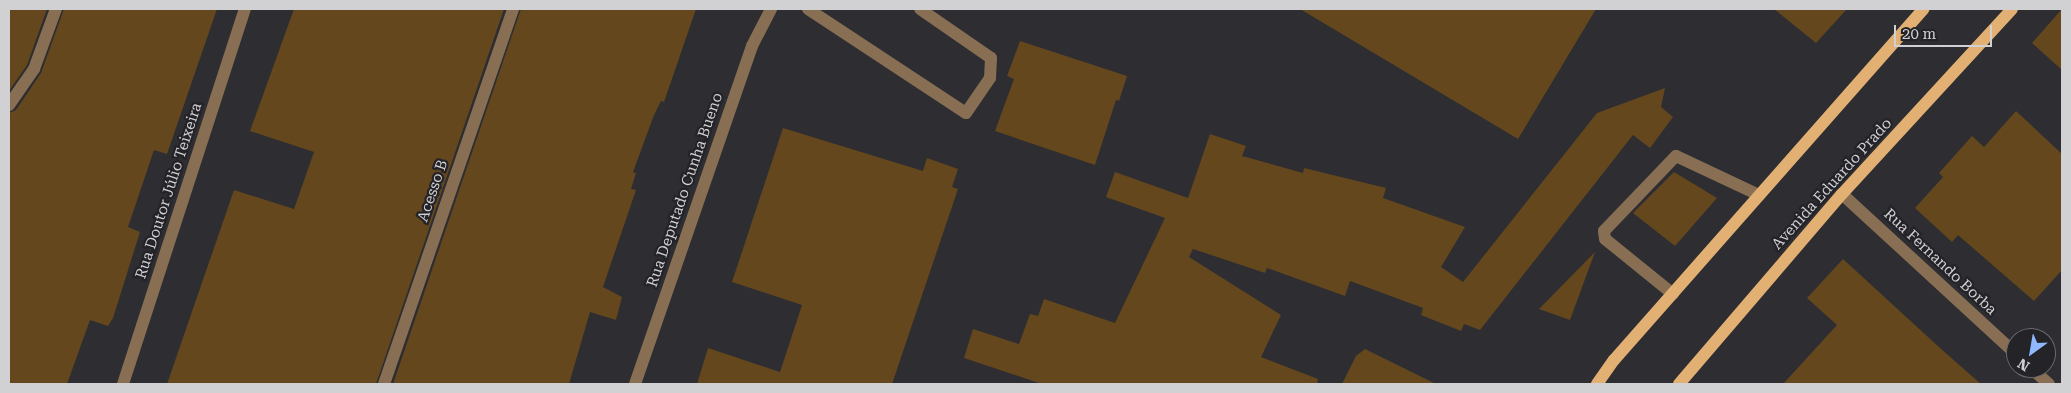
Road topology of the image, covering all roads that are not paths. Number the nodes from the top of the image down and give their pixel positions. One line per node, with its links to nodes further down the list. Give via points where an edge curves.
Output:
1 (56, 9): 9 (street, via 34,69)
2 (245, 9): 14 (street, Rua Doutor Júlio Teixeira)
3 (513, 9): 15 (street, Acesso B)
4 (771, 9): 16 (street, Rua Deputado Cunha Bueno, via 752,46)
5 (808, 9): 6 (street, via 966,113 990,78 991,58)
6 (920, 9)
7 (1923, 9): 11 (main road)
8 (2012, 9): 10 (main road, Avenida Eduardo Prado)
9 (9, 104)
10 (1842, 194): 13 (street, Rua Fernando Borba); 18 (main road, Avenida Eduardo Prado)
11 (1759, 195): 12 (main road); 12 (street, via 1676,156 1604,231 1604,239)
12 (1673, 294): 17 (main road)
13 (2006, 345)
14 (123, 384)
15 (384, 384)
16 (635, 384)
17 (1597, 384)
18 (1679, 384)

